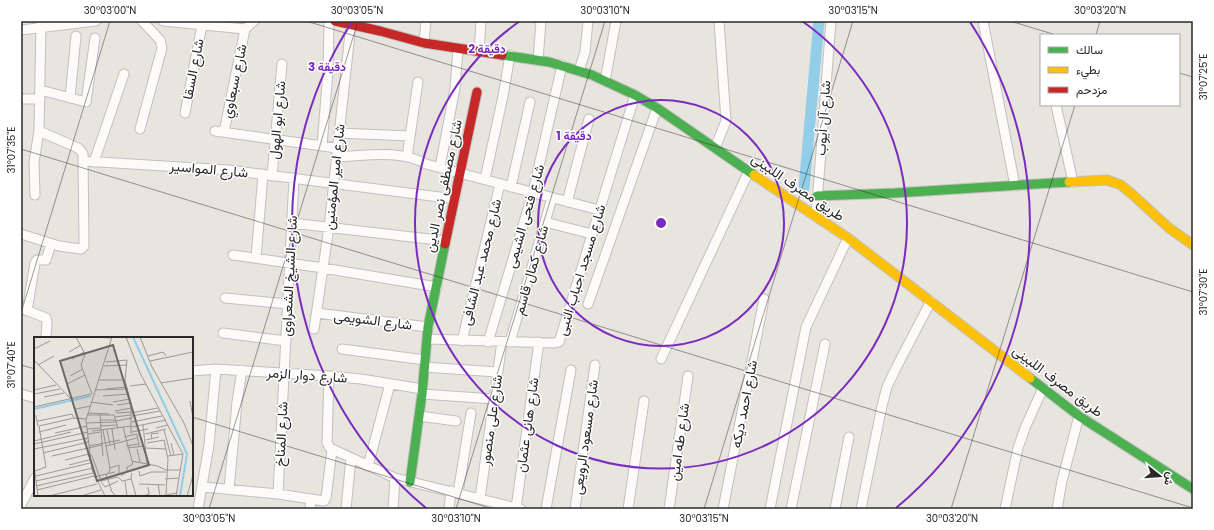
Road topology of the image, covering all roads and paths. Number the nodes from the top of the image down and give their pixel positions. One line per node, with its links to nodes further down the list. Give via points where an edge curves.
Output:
1 (96, 21): 16 (street)
2 (142, 21): 45 (street, via 160,40 162,48)
3 (163, 21): 18 (street)
4 (254, 21): 19 (street)
5 (329, 21): 50 (street)
6 (335, 21): 17 (street, طريق مصرف اللبينى)
7 (381, 21): 21 (street)
8 (426, 21): 24 (street)
9 (481, 21): 26 (street)
10 (541, 21): 28 (street)
11 (588, 21): 31 (street, via 585,52)
12 (616, 21): 33 (street)
13 (719, 21): 51 (street, via 726,122)
14 (831, 21): 69 (street, شارع آل أيوب)
15 (982, 21): 65 (street)
16 (41, 24): 20 (street); 36 (street)
17 (351, 24): 21 (street, طريق مصرف اللبينى); 47 (street, شارع امير المؤمنين)
18 (202, 25): 19 (street); 43 (street, شارع السقا)
19 (245, 29): 49 (street, شارع سبعاوي, via 219,132)
20 (21, 30)
21 (380, 31): 24 (street, طريق مصرف اللبينى)
22 (76, 36): 38 (street)
23 (95, 38): 38 (street, via 87,101 85,103)
24 (424, 43): 25 (street, طريق مصرف اللبينى)
25 (458, 49): 26 (street, طريق مصرف اللبينى); 56 (street, via 455,88)
26 (479, 52): 27 (street, طريق مصرف اللبينى)
27 (510, 55): 28 (street, طريق مصرف اللبينى); 61 (street)
28 (538, 60): 30 (street, طريق مصرف اللبينى)
29 (282, 64): 49 (street, شارع ابو الهول)
30 (562, 65): 31 (street, طريق مصرف اللبينى); 67 (street, شارع فتحى الشيمى)
31 (579, 71): 33 (street, طريق مصرف اللبينى)
32 (124, 74): 55 (street)
33 (605, 81): 37 (street, طريق مصرف اللبينى)
34 (418, 82): 48 (street)
35 (477, 92): 58 (street, شارع مصطفى نصر الدين)
36 (40, 94): 38 (street); 39 (street); 46 (street)
37 (634, 95): 42 (street, طريق مصرف اللبينى); 73 (street, شارع مسجد احباب النبى)
38 (70, 98)
39 (21, 99)
40 (530, 102): 66 (street)
41 (1056, 106): 62 (street)
42 (658, 108): 51 (street, طريق مصرف اللبينى); 93 (street)
43 (184, 113)
44 (589, 119): 72 (street)
45 (140, 129)
46 (38, 131): 54 (street, via 81,150); 68 (street, via 34,162)
47 (339, 133): 48 (street); 52 (street, شارع امير المؤمنين)
48 (410, 136): 53 (street)
49 (275, 140): 50 (street); 59 (street, شارع ابو الهول)
50 (322, 146): 52 (street)
51 (715, 148): 57 (street, طريق مصرف اللبينى)
52 (337, 153): 53 (street); 63 (street, شارع امير المؤمنين)
53 (407, 157): 56 (street)
54 (83, 161): 55 (street, شارع المواسير); 82 (street, via 84,247 67,248)
55 (94, 162): 59 (street, شارع المواسير, via 218,169)
56 (440, 168): 58 (street)
57 (749, 171): 74 (street, طريق مصرف اللبينى); 108 (street)
58 (460, 173): 61 (street); 70 (street, شارع مصطفى نصر الدين)
59 (268, 175): 60 (street, شارع المواسير); 85 (street, شارع ابو الهول)
60 (294, 178): 63 (street, شارع المواسير); 76 (street, شارع الشيخ الشعراوى)
61 (485, 179): 64 (street)
62 (1073, 182): 65 (street); 83 (street, via 1107,180 1122,185 1156,217)
63 (334, 184): 70 (street, شارع المواسير); 77 (street, شارع امير المؤمنين)
64 (500, 184): 66 (street); 102 (street, شارع محمد عبد الشافى)
65 (1015, 186): 69 (street)
66 (511, 187): 67 (street)
67 (533, 192): 71 (street); 103 (street, شارع فتحى الشيمى)
68 (36, 195)
69 (817, 196): 74 (street, شارع آل أيوب)
70 (455, 198): 81 (street, شارع مصطفى نصر الدين)
71 (552, 198): 72 (street); 75 (street, شارع كمال قاسم)
72 (567, 202): 73 (street)
73 (599, 210): 79 (street, شارع مسجد احباب النبى)
74 (816, 216): 80 (street, طريق مصرف اللبينى)
75 (545, 222): 79 (street); 104 (street, شارع كمال قاسم)
76 (292, 223): 77 (street); 86 (street, شارع الشيخ الشعراوى)
77 (329, 227): 81 (street); 87 (street, شارع امير المؤمنين)
78 (21, 234): 82 (street)
79 (592, 234): 105 (street, شارع مسجد احباب النبى, via 559,342)
80 (848, 238): 91 (street, طريق مصرف اللبينى); 157 (street, via 806,327)
81 (446, 241): 88 (street, شارع مصطفى نصر الدين)
82 (51, 244): 94 (street, via 46,260 35,262)
83 (1193, 244)
84 (233, 255): 85 (street)
85 (256, 258): 86 (street)
86 (290, 263): 87 (street); 92 (street, شارع الشيخ الشعراوى)
87 (324, 268): 88 (street); 95 (street, شارع امير المؤمنين)
88 (437, 287): 96 (street, شارع مصطفى نصر الدين)
89 (225, 298): 92 (street)
90 (764, 299): 156 (street, شارع احمد ديكه)
91 (931, 301): 120 (street, طريق مصرف اللبينى); 160 (street, via 887,387)
92 (288, 304): 101 (street, شارع الشيخ الشعراوى)
93 (588, 304)
94 (24, 310): 99 (street, via 47,319)
95 (317, 313): 96 (street, شارع الشويمى); 97 (street, شارع امير المؤمنين)
96 (428, 327): 100 (street, شارع مصطفى نصر الدين)
97 (314, 329)
98 (223, 333): 101 (street)
99 (46, 337)
100 (427, 339): 102 (street, شارع مسجد احباب النبى); 109 (street, شارع مصطفى نصر الدين)
101 (286, 341): 116 (street, شارع الشيخ الشعراوى)
102 (462, 341): 103 (street, شارع مسجد احباب النبى)
103 (488, 342): 104 (street, شارع مسجد احباب النبى)
104 (506, 342): 105 (street, شارع مسجد احباب النبى); 115 (street, شارع على منصور)
105 (539, 342): 146 (street, شارع هانى عثمان)
106 (825, 344): 158 (street)
107 (342, 349): 109 (street)
108 (660, 359)
109 (425, 363): 115 (street); 121 (street, شارع مصطفى نصر الدين)
110 (595, 366): 153 (street, شارع مسعود الرويعى)
111 (216, 369): 112 (street, شارع دوار الزمر); 114 (street, شارع دوار الزمر); 137 (street, via 210,445)
112 (242, 370): 116 (street, شارع دوار الزمر); 138 (street)
113 (571, 370): 152 (street)
114 (193, 371)
115 (497, 372): 124 (street, شارع على منصور)
116 (284, 374): 117 (street, شارع دوار الزمر); 141 (street, شارع المناخ)
117 (329, 376): 119 (street, شارع دوار الزمر); 131 (street, via 327,442)
118 (688, 376): 155 (street, شارع طه امين)
119 (390, 384): 121 (street, شارع دوار الزمر); 133 (street)
120 (1044, 388): 128 (street, طريق مصرف اللبينى); 161 (street, via 1018,448)
121 (422, 391): 124 (street, شارع دوار الزمر); 127 (street, شارع مصطفى نصر الدين)
122 (21, 394): 123 (street)
123 (34, 398)
124 (494, 399): 142 (street, شارع على منصور)
125 (644, 401): 154 (street)
126 (471, 413): 140 (street)
127 (419, 416): 129 (street); 136 (street, شارع مصطفى نصر الدين)
128 (1079, 416): 139 (street, طريق مصرف اللبينى); 162 (street)
129 (456, 421)
130 (849, 436): 159 (street)
131 (332, 450): 132 (street); 143 (street, via 326,499)
132 (351, 458): 133 (street); 149 (street)
133 (368, 466): 134 (street)
134 (396, 478): 136 (street); 150 (street)
135 (34, 480): 144 (street)
136 (410, 482): 140 (street)
137 (203, 487): 138 (street); 147 (street)
138 (229, 489): 141 (street)
139 (1193, 489)
140 (454, 492): 142 (street); 151 (street)
141 (278, 494): 143 (street)
142 (480, 498): 145 (street)
143 (311, 499): 148 (street)
144 (21, 505)
145 (500, 506): 146 (street)
146 (518, 508)
147 (198, 509)
148 (310, 509)
149 (346, 509)
150 (393, 509)
151 (449, 509)
152 (546, 509)
153 (575, 509)
154 (628, 509)
155 (670, 509)
156 (723, 509)
157 (770, 509)
158 (791, 509)
159 (835, 509)
160 (861, 509)
161 (1005, 509)
162 (1057, 509)

